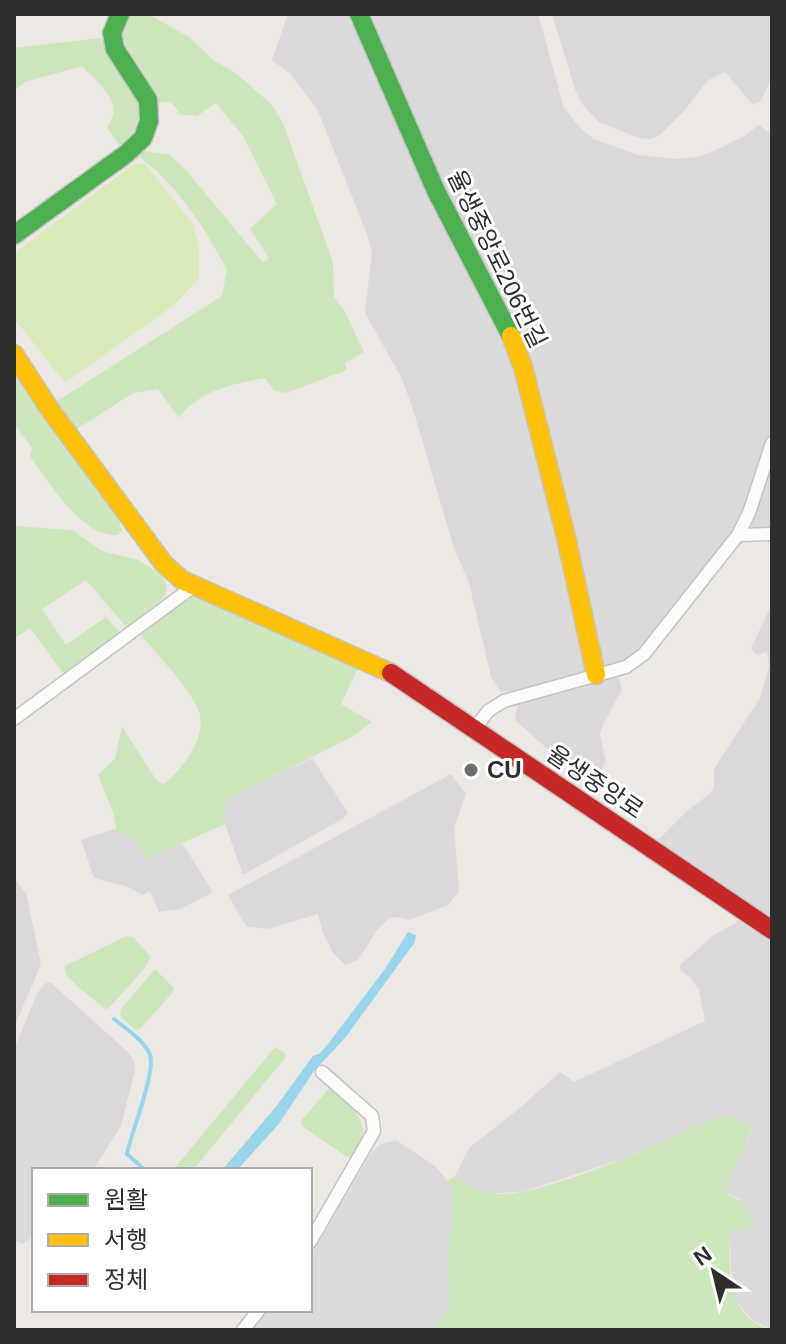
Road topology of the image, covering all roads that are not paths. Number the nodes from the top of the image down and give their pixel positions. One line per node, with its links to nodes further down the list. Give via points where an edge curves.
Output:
1 (120, 14): 3 (street, via 112,33 115,49 148,100 143,138)
2 (359, 14): 9 (street, 율생중앙로206번길, via 436,191 523,367)
3 (14, 235)
4 (14, 354): 8 (street, 율생중앙로, via 164,564)
5 (772, 443): 7 (street)
6 (772, 534): 7 (street)
7 (738, 535): 9 (street, via 644,654 626,667)
8 (194, 586): 10 (street); 11 (street, 율생중앙로, via 393,674)
9 (596, 675): 11 (street, via 504,701)
10 (14, 719)
11 (474, 730): 12 (street, 율생중앙로)
12 (772, 930)
13 (322, 1072): 14 (street, via 372,1116 374,1131)
14 (312, 1239)
15 (257, 1312): 16 (street)
16 (243, 1330)

